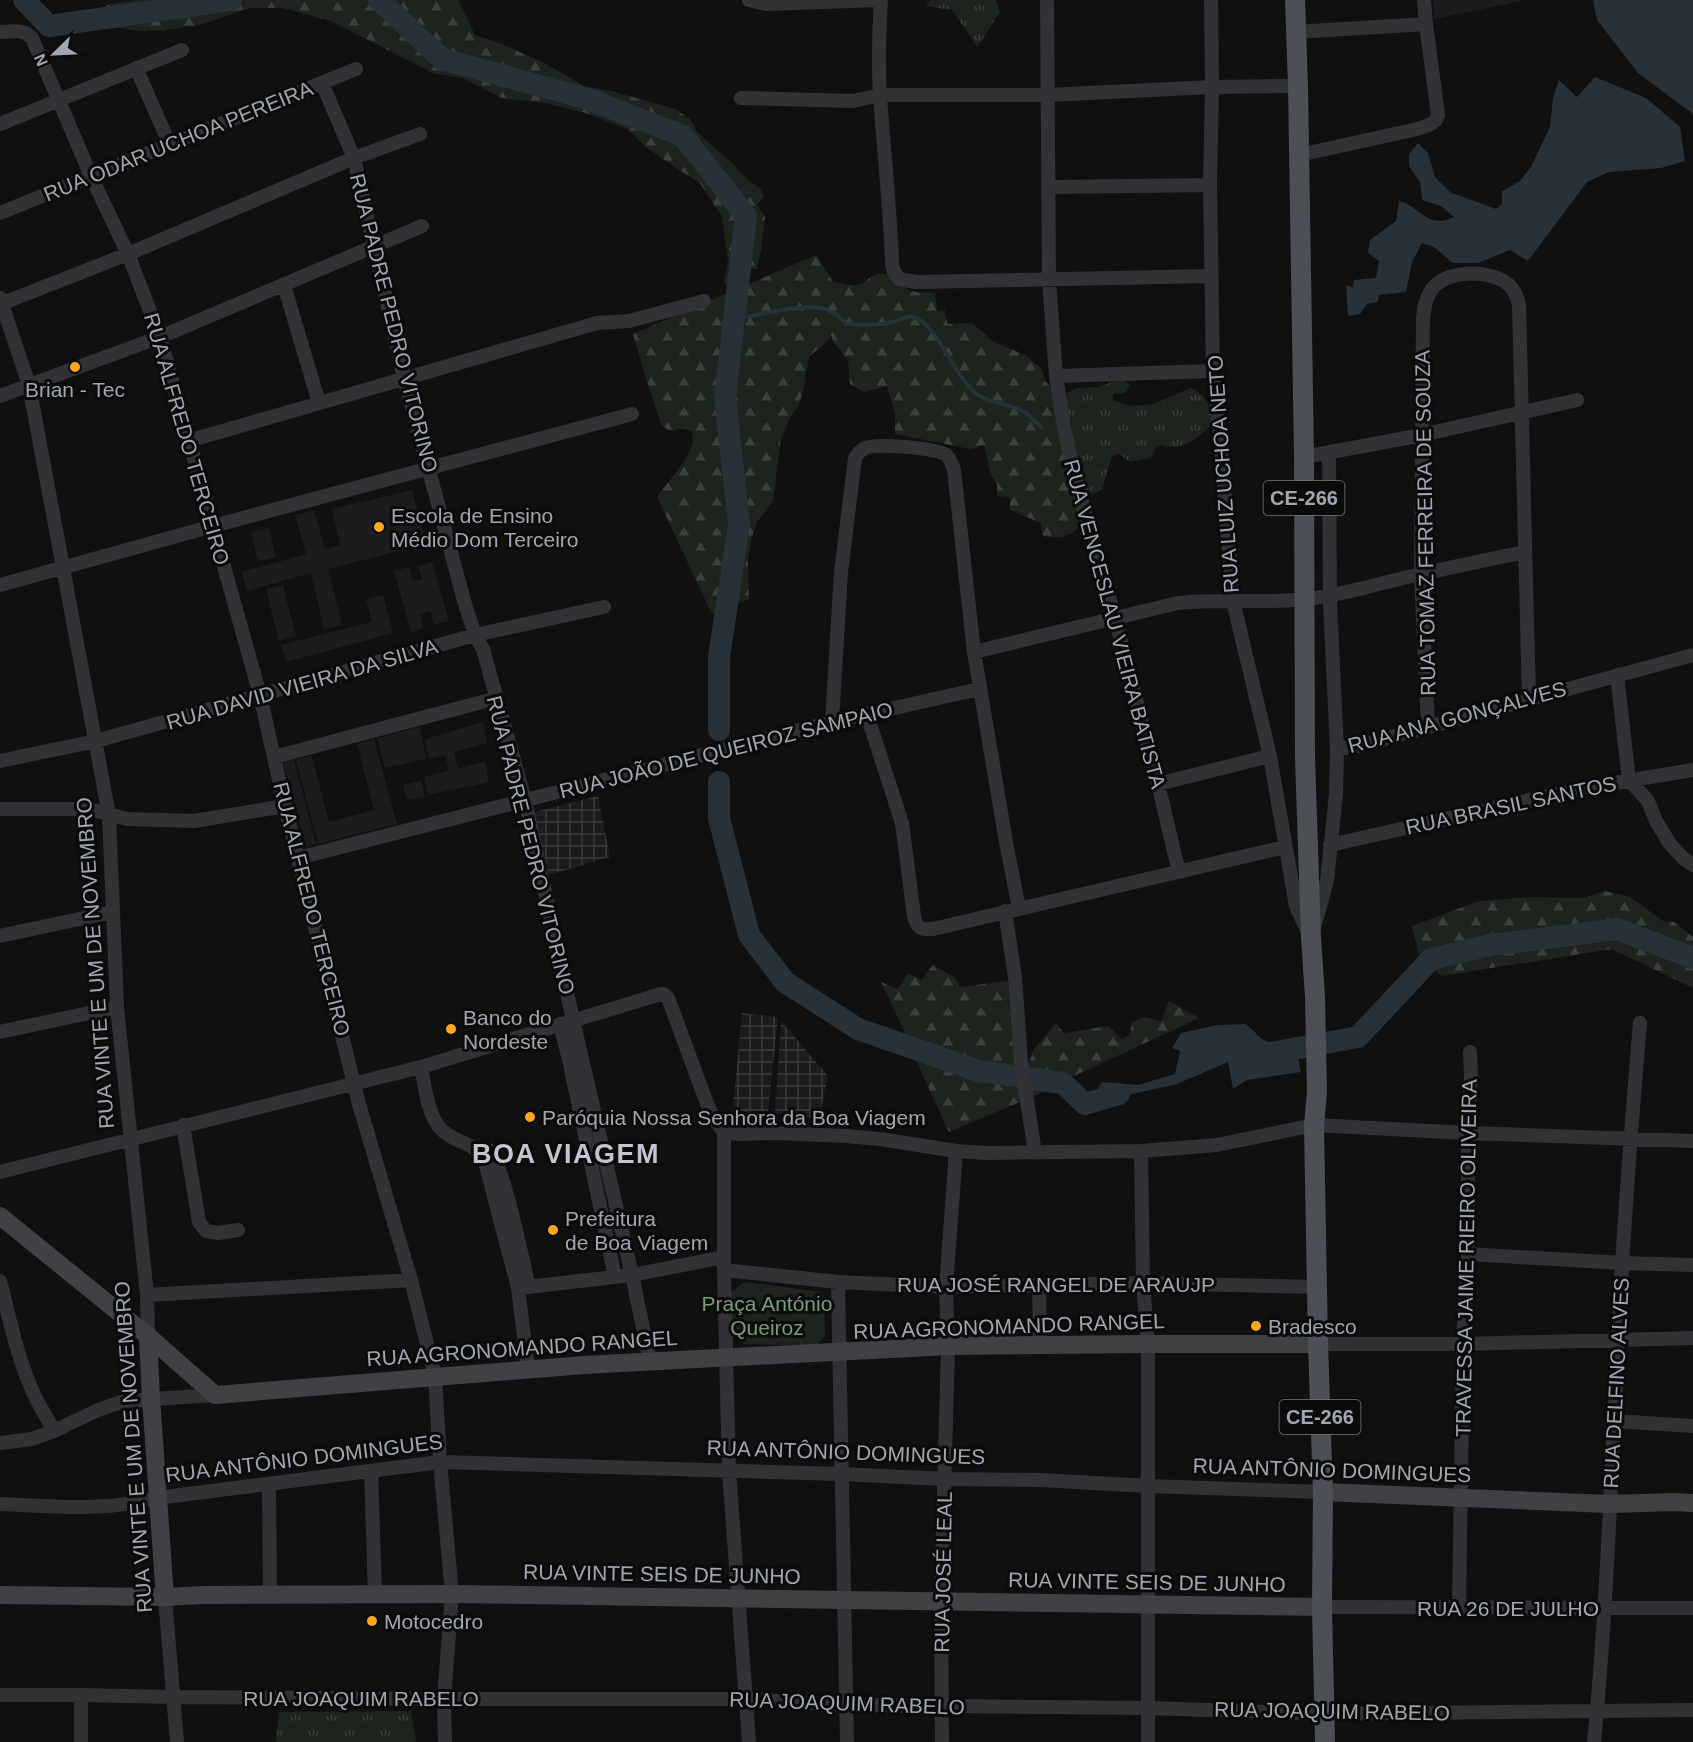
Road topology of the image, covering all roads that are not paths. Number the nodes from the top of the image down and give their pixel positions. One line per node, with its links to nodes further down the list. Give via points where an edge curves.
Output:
1 (749, 0): 2 (street, via 766,4)
2 (880, 0): 16 (street)
3 (1046, 0): 17 (street, RUA VENCESLAU VIEIRA BATISTA)
4 (1211, 0): 15 (street, RUA LUIZ UCHOA NETO)
5 (1294, 0): 9 (main road, CE-266)
6 (1424, 0): 7 (street)
7 (1426, 24): 9 (street); 23 (street, via 1436,121 1417,129)
8 (0, 32): 19 (street, RUA ALFREDO TERCEIRO, via 23,32 32,39)
9 (1295, 32): 14 (main road, CE-266)
10 (182, 50): 11 (street)
11 (136, 68): 19 (street); 22 (street)
12 (356, 69): 13 (street, RUA ODAR UCHOA PEREIRA)
13 (322, 83): 22 (street, RUA ODAR UCHOA PEREIRA); 24 (street, RUA PADRE PEDRO VITORINO)
14 (1298, 86): 15 (street); 23 (main road, CE-266)
15 (1212, 87): 17 (street); 26 (street, RUA LUIZ UCHOA NETO)
16 (880, 95): 17 (street); 18 (street, via 853,101); 33 (street, via 892,262 899,279)
17 (1048, 95): 27 (street, RUA VENCESLAU VIEIRA BATISTA)
18 (741, 98)
19 (57, 100): 20 (street); 25 (street, RUA ALFREDO TERCEIRO)
20 (0, 124)
21 (420, 134): 24 (street)
22 (170, 145): 25 (street, RUA ODAR UCHOA PEREIRA)
23 (1299, 155): 50 (main road, CE-266)
24 (354, 158): 30 (street, RUA PADRE PEDRO VITORINO); 31 (street)
25 (91, 176): 28 (street, RUA ODAR UCHOA PEREIRA); 31 (street, RUA ALFREDO TERCEIRO)
26 (1210, 185): 27 (street); 32 (street, RUA LUIZ UCHOA NETO)
27 (1049, 187): 33 (street, RUA VENCESLAU VIEIRA BATISTA)
28 (0, 213)
29 (422, 226): 30 (street)
30 (374, 248): 34 (street); 40 (street, RUA PADRE PEDRO VITORINO)
31 (128, 254): 35 (street); 37 (street, RUA ALFREDO TERCEIRO)
32 (1211, 276): 33 (street); 38 (street, RUA LUIZ UCHOA NETO)
33 (1049, 280): 39 (street, RUA VENCESLAU VIEIRA BATISTA)
34 (284, 285): 37 (street); 44 (street)
35 (2, 300): 41 (street, RUA VINTE E UM DE NOVEMBRO)
36 (704, 301): 40 (street, via 629,321 597,323)
37 (160, 336): 41 (street); 48 (street, RUA ALFREDO TERCEIRO)
38 (1213, 371): 39 (street); 59 (street, RUA LUIZ UCHOA NETO)
39 (1056, 376): 61 (street, RUA VENCESLAU VIEIRA BATISTA, via 1074,474)
40 (404, 378): 44 (street); 51 (street, RUA PADRE PEDRO VITORINO)
41 (29, 386): 42 (street); 54 (street, RUA VINTE E UM DE NOVEMBRO)
42 (0, 396)
43 (1577, 400): 45 (street)
44 (319, 403): 48 (street)
45 (1522, 413): 47 (street); 47 (street, RUA TOMAZ FERREIRA DE SOUZA, via 1519,305 1513,289 1500,279 1462,274 1434,286 1426,302); 53 (street)
46 (632, 414): 51 (street)
47 (1422, 435): 49 (street); 55 (street, RUA TOMAZ FERREIRA DE SOUZA)
48 (189, 441): 52 (street, RUA ALFREDO TERCEIRO)
49 (1329, 452): 50 (street); 57 (street)
50 (1304, 457): 58 (main road, CE-266)
51 (429, 469): 52 (street); 62 (street, RUA PADRE PEDRO VITORINO)
52 (213, 526): 54 (street); 67 (street, RUA ALFREDO TERCEIRO)
53 (1525, 552): 55 (street); 69 (street)
54 (63, 568): 56 (street); 73 (street, RUA VINTE E UM DE NOVEMBRO)
55 (1421, 574): 57 (street); 72 (street, RUA TOMAZ FERREIRA DE SOUZA)
56 (0, 585)
57 (1330, 596): 58 (street); 74 (street)
58 (1304, 600): 59 (street); 93 (main road, CE-266)
59 (1233, 602): 61 (street, via 1178,603); 75 (street, RUA LUIZ UCHOA NETO)
60 (604, 606): 62 (street, RUA DAVID VIEIRA DA SILVA)
61 (1115, 618): 63 (street); 80 (street, RUA VENCESLAU VIEIRA BATISTA)
62 (475, 635): 67 (street, RUA DAVID VIEIRA DA SILVA); 68 (street, RUA PADRE PEDRO VITORINO, via 483,648)
63 (974, 652): 66 (street); 71 (street, via 954,470 948,457 913,448 863,450 855,458 841,572)
64 (1693, 656): 65 (street, RUA ANA GONÇALVES)
65 (1617, 675): 69 (street, RUA ANA GONÇALVES); 79 (street)
66 (979, 689): 70 (street, RUA JOÃO DE QUEIROZ SAMPAIO); 90 (street, via 1006,843)
67 (260, 695): 73 (street, RUA DAVID VIEIRA DA SILVA); 76 (street, RUA ALFREDO TERCEIRO)
68 (497, 698): 76 (street); 81 (street, RUA PADRE PEDRO VITORINO)
69 (1529, 699): 72 (street, RUA ANA GONÇALVES)
70 (867, 714): 71 (street, RUA JOÃO DE QUEIROZ SAMPAIO); 90 (street, via 902,823 915,924 925,930 933,929)
71 (832, 722): 81 (street, RUA JOÃO DE QUEIROZ SAMPAIO)
72 (1428, 727): 74 (street, RUA ANA GONÇALVES)
73 (96, 741): 77 (street, RUA DAVID VIEIRA DA SILVA); 84 (street, RUA VINTE E UM DE NOVEMBRO)
74 (1337, 749): 85 (street, RUA ANA GONÇALVES)
75 (1270, 756): 80 (street); 86 (street, RUA LUIZ UCHOA NETO)
76 (274, 757): 82 (street, RUA ALFREDO TERCEIRO)
77 (0, 761)
78 (1693, 770): 79 (street, RUA BRASIL SANTOS)
79 (1629, 780): 85 (street, RUA BRASIL SANTOS); 88 (street, via 1648,801 1670,844)
80 (1158, 784): 89 (street, RUA VENCESLAU VIEIRA BATISTA)
81 (525, 800): 87 (street, RUA JOÃO DE QUEIROZ SAMPAIO); 95 (street, RUA PADRE PEDRO VITORINO)
82 (285, 806): 84 (street, via 194,821); 87 (street, RUA ALFREDO TERCEIRO)
83 (0, 809): 84 (street, via 90,809)
84 (109, 816): 91 (street, RUA VINTE E UM DE NOVEMBRO)
85 (1330, 844): 93 (street, RUA ANA GONÇALVES, via 1327,881)
86 (1285, 847): 89 (street); 93 (street, RUA LUIZ UCHOA NETO, via 1296,906)
87 (298, 858): 100 (street, RUA ALFREDO TERCEIRO)
88 (1693, 865)
89 (1179, 872): 90 (street)
90 (1012, 909): 110 (street, via 1021,1061)
91 (112, 912): 92 (street); 94 (street, RUA VINTE E UM DE NOVEMBRO)
92 (0, 936)
93 (1311, 937): 102 (main road, CE-266, via 1316,997)
94 (117, 1007): 97 (street); 105 (street, RUA VINTE E UM DE NOVEMBRO)
95 (566, 1022): 99 (street); 103 (street, via 648,997 666,996 708,1106); 118 (street); 119 (street, via 570,1064)
96 (1640, 1023): 106 (street, RUA DELFINO ALVES)
97 (0, 1032)
98 (1470, 1052): 104 (street, TRAVESSA JAIME RIEIRO OLIVEIRA)
99 (420, 1067): 100 (street); 127 (street, via 436,1123 446,1134 471,1145 485,1162)
100 (355, 1082): 101 (street); 120 (street, RUA ALFREDO TERCEIRO)
101 (183, 1125): 105 (street); 113 (street, via 199,1222 206,1231)
102 (1314, 1125): 104 (street); 109 (street, via 1217,1145); 126 (main road, CE-266)
103 (724, 1132): 108 (street, via 846,1136); 115 (street)
104 (1468, 1133): 106 (street); 114 (street, TRAVESSA JAIME RIEIRO OLIVEIRA)
105 (131, 1138): 111 (street); 128 (street, RUA VINTE E UM DE NOVEMBRO)
106 (1630, 1139): 107 (street); 116 (street, RUA DELFINO ALVES)
107 (1693, 1141)
108 (956, 1151): 110 (street); 125 (street, RUA JOSÉ LEAL)
109 (1140, 1151): 110 (street); 123 (street)
110 (1035, 1153)
111 (0, 1172)
112 (0, 1216): 129 (street)
113 (238, 1230)
114 (1468, 1254): 116 (street); 134 (street, TRAVESSA JAIME RIEIRO OLIVEIRA)
115 (724, 1263): 118 (street, RUA JOSÉ RANGEL DE ARAUJP); 122 (street, RUA JOSÉ RANGEL DE ARAUJP); 138 (street)
116 (1622, 1263): 117 (street); 131 (street, RUA DELFINO ALVES)
117 (1693, 1265)
118 (632, 1275): 119 (street, RUA JOSÉ RANGEL DE ARAUJP); 139 (street)
119 (615, 1277): 127 (street, RUA JOSÉ RANGEL DE ARAUJP)
120 (411, 1280): 128 (street); 141 (street, RUA ALFREDO TERCEIRO)
121 (0, 1281): 146 (street, via 24,1371)
122 (838, 1282): 125 (street, RUA JOSÉ RANGEL DE ARAUJP); 137 (street)
123 (1143, 1283): 124 (street, RUA JOSÉ RANGEL DE ARAUJP); 126 (street, RUA JOSÉ RANGEL DE ARAUJP); 132 (street)
124 (1039, 1284): 125 (street, RUA JOSÉ RANGEL DE ARAUJP); 135 (street)
125 (946, 1287): 136 (street, RUA JOSÉ LEAL)
126 (1317, 1287): 133 (main road, CE-266)
127 (523, 1288): 140 (street)
128 (147, 1295): 129 (street, RUA VINTE E UM DE NOVEMBRO)
129 (148, 1336): 142 (street); 143 (street, RUA VINTE E UM DE NOVEMBRO)
130 (1693, 1338): 131 (street, RUA AGRONOMANDO RANGEL)
131 (1618, 1341): 134 (street, RUA AGRONOMANDO RANGEL); 144 (street, RUA DELFINO ALVES)
132 (1148, 1344): 133 (street, RUA AGRONOMANDO RANGEL); 135 (street, RUA AGRONOMANDO RANGEL); 154 (street)
133 (1318, 1344): 134 (street, RUA AGRONOMANDO RANGEL); 155 (main road, CE-266)
134 (1463, 1344): 156 (street, TRAVESSA JAIME RIEIRO OLIVEIRA)
135 (1040, 1345): 136 (street, RUA AGRONOMANDO RANGEL)
136 (948, 1346): 137 (street, RUA AGRONOMANDO RANGEL); 152 (street, RUA JOSÉ LEAL)
137 (840, 1353): 138 (street, RUA AGRONOMANDO RANGEL); 151 (street)
138 (726, 1358): 139 (street, RUA AGRONOMANDO RANGEL); 150 (street)
139 (650, 1361): 140 (street, RUA AGRONOMANDO RANGEL)
140 (528, 1369): 141 (street, RUA AGRONOMANDO RANGEL)
141 (435, 1376): 142 (street, RUA AGRONOMANDO RANGEL); 148 (street, RUA ALFREDO TERCEIRO)
142 (215, 1395): 143 (street, RUA AGRONOMANDO RANGEL)
143 (151, 1398): 146 (street, RUA AGRONOMANDO RANGEL, via 112,1404); 157 (street, RUA VINTE E UM DE NOVEMBRO)
144 (1614, 1421): 145 (street); 158 (street, RUA DELFINO ALVES)
145 (1693, 1426)
146 (54, 1431): 147 (street, RUA AGRONOMANDO RANGEL, via 32,1439)
147 (0, 1443)
148 (440, 1462): 149 (street, RUA ANTÔNIO DOMINGUES); 150 (street, RUA ANTÔNIO DOMINGUES); 162 (street, RUA ALFREDO TERCEIRO)
149 (371, 1471): 153 (street, RUA ANTÔNIO DOMINGUES); 161 (street)
150 (729, 1471): 151 (street, RUA ANTÔNIO DOMINGUES); 166 (street)
151 (841, 1474): 152 (street, RUA ANTÔNIO DOMINGUES); 167 (street)
152 (944, 1479): 154 (street, RUA ANTÔNIO DOMINGUES); 168 (street, RUA JOSÉ LEAL)
153 (269, 1484): 157 (street, RUA ANTÔNIO DOMINGUES); 164 (street)
154 (1148, 1486): 155 (street, RUA ANTÔNIO DOMINGUES); 169 (street)
155 (1323, 1492): 156 (street, RUA ANTÔNIO DOMINGUES); 170 (main road, CE-266)
156 (1461, 1497): 158 (street, RUA ANTÔNIO DOMINGUES); 171 (street, TRAVESSA JAIME RIEIRO OLIVEIRA)
157 (157, 1498): 160 (street, RUA ANTÔNIO DOMINGUES, via 75,1508); 165 (street, RUA VINTE E UM DE NOVEMBRO)
158 (1609, 1503): 159 (street, RUA ANTÔNIO DOMINGUES); 173 (street, RUA DELFINO ALVES)
159 (1693, 1503)
160 (0, 1504)
161 (375, 1593): 162 (street, RUA VINTE SEIS DE JUNHO); 164 (street, RUA VINTE SEIS DE JUNHO)
162 (452, 1594): 166 (street, RUA VINTE SEIS DE JUNHO); 177 (street, RUA ALFREDO TERCEIRO)
163 (0, 1595): 165 (street, RUA VINTE SEIS DE JUNHO)
164 (270, 1596): 165 (street, RUA VINTE SEIS DE JUNHO)
165 (165, 1597): 176 (street, RUA VINTE E UM DE NOVEMBRO)
166 (738, 1598): 167 (street, RUA VINTE SEIS DE JUNHO); 178 (street)
167 (843, 1600): 168 (street, RUA VINTE SEIS DE JUNHO); 179 (street)
168 (941, 1601): 169 (street, RUA VINTE SEIS DE JUNHO); 180 (street, RUA JOSÉ LEAL)
169 (1148, 1604): 170 (street, RUA VINTE SEIS DE JUNHO); 181 (street)
170 (1323, 1607): 171 (street, RUA 26 DE JULHO); 184 (main road, CE-266)
171 (1459, 1608): 173 (street, RUA 26 DE JULHO)
172 (1693, 1608): 173 (street, RUA 26 DE JULHO)
173 (1603, 1609): 182 (street, RUA DELFINO ALVES)
174 (0, 1695): 175 (street, RUA JOAQUIM RABELO)
175 (81, 1695): 176 (street, RUA JOAQUIM RABELO); 185 (street)
176 (173, 1697): 177 (street, RUA JOAQUIM RABELO); 186 (street, RUA VINTE E UM DE NOVEMBRO)
177 (444, 1699): 178 (street, RUA JOAQUIM RABELO); 187 (street, RUA ALFREDO TERCEIRO)
178 (746, 1699): 179 (street, RUA JOAQUIM RABELO); 188 (street)
179 (846, 1705): 180 (street, RUA JOAQUIM RABELO); 189 (street)
180 (943, 1706): 181 (street, RUA JOAQUIM RABELO); 190 (street, RUA JOSÉ LEAL)
181 (1148, 1708): 184 (street, RUA JOAQUIM RABELO); 191 (street)
182 (1597, 1710): 183 (street, RUA JOAQUIM RABELO); 184 (street, RUA JOAQUIM RABELO); 193 (street, RUA DELFINO ALVES)
183 (1693, 1710)
184 (1326, 1714): 192 (main road, CE-266)
185 (81, 1742)
186 (177, 1742)
187 (445, 1742)
188 (749, 1742)
189 (846, 1742)
190 (942, 1742)
191 (1148, 1742)
192 (1326, 1742)
193 (1594, 1742)

